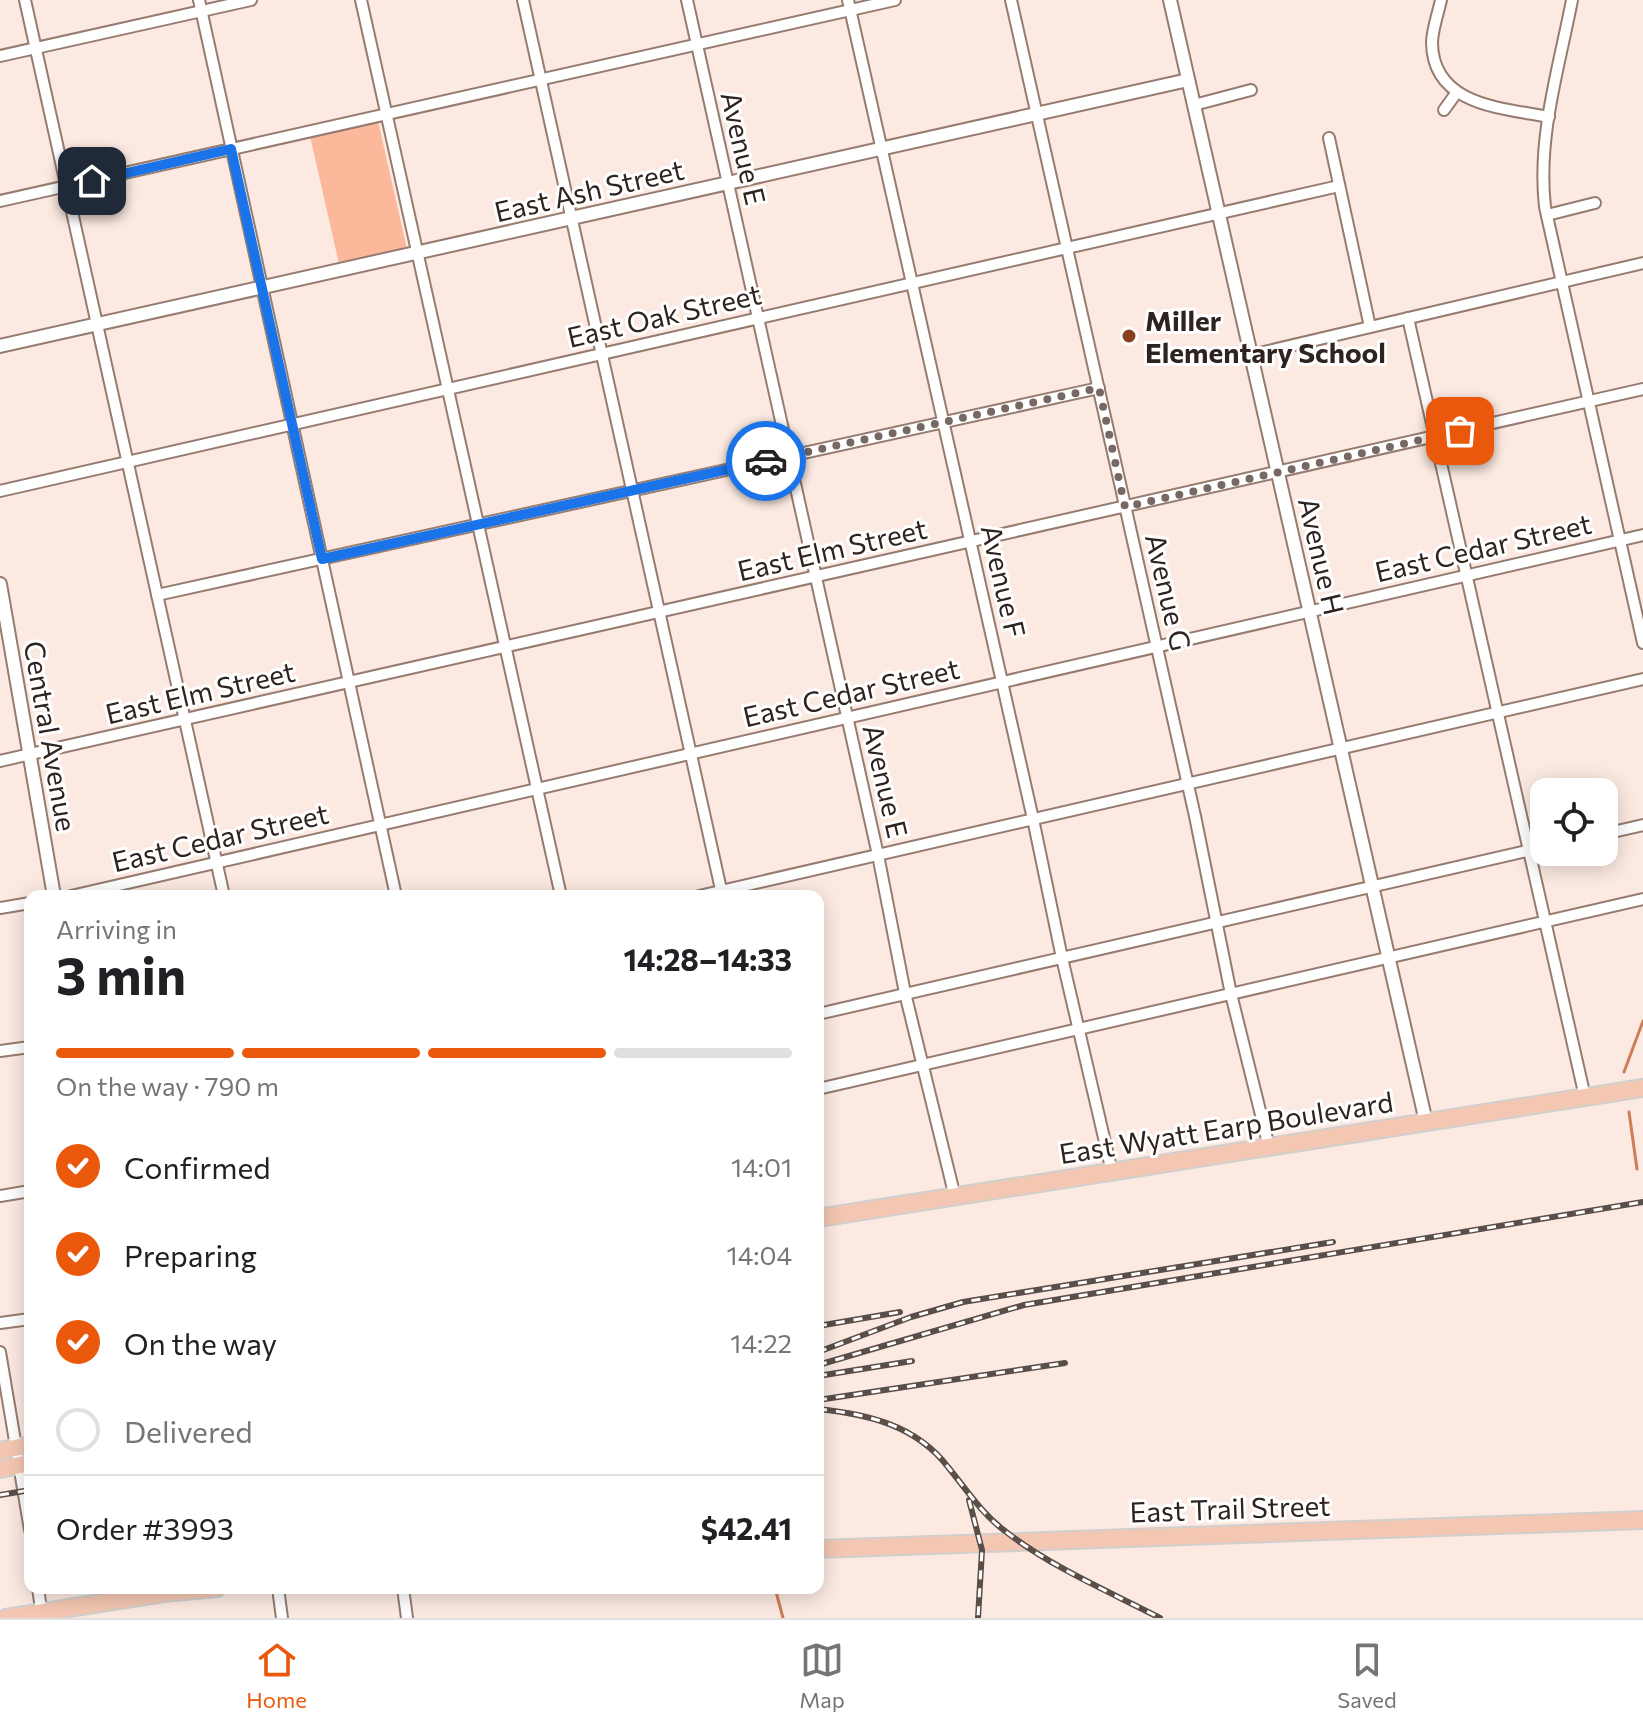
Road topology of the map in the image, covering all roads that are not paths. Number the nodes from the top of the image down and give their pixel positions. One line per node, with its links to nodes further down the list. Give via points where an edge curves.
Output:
1 (25, 0): 14 (street)
2 (251, 0): 12 (street)
3 (361, 0): 22 (street)
4 (523, 0): 16 (street)
5 (687, 0): 13 (street, Avenue E)
6 (895, 0): 11 (street)
7 (1011, 0): 23 (street, Avenue G)
8 (1170, 0): 17 (street, Avenue H)
9 (1441, 0): 19 (street, via 1434,57)
10 (1572, 0): 24 (street)
11 (850, 5): 13 (street); 26 (street, Avenue F)
12 (200, 6): 14 (street); 27 (street)
13 (697, 45): 16 (street); 28 (street, Avenue E)
14 (37, 48): 15 (street); 30 (street)
15 (0, 56)
16 (541, 80): 22 (street); 35 (street)
17 (1188, 80): 20 (street, Avenue H); 23 (street, East Ash Street)
18 (1251, 90): 20 (street)
19 (1457, 92): 21 (street); 24 (street, via 1482,104)
20 (1194, 105): 33 (street, Avenue H)
21 (1444, 110)
22 (387, 114): 27 (street); 37 (street)
23 (1037, 114): 26 (street, East Ash Street); 36 (street, Avenue G)
24 (1549, 117): 34 (street, via 1542,175)
25 (1329, 138): 29 (street)
26 (882, 148): 28 (street, East Ash Street); 40 (street, Avenue F)
27 (231, 149): 30 (street); 41 (street)
28 (728, 183): 35 (street, East Ash Street); 43 (street, Avenue E)
29 (1339, 186): 33 (street, East Oak Street); 45 (street)
30 (65, 187): 31 (street); 44 (street)
31 (0, 201)
32 (1595, 203): 34 (street)
33 (1219, 214): 36 (street, East Oak Street); 48 (street, Avenue H)
34 (1547, 215): 39 (street)
35 (572, 218): 37 (street, East Ash Street); 47 (street)
36 (1067, 248): 40 (street, East Oak Street); 49 (street, Avenue G)
37 (417, 253): 41 (street, East Ash Street); 50 (street)
38 (1643, 263): 39 (street)
39 (1562, 282): 42 (street); 52 (street)
40 (912, 283): 43 (street, East Oak Street); 53 (street, Avenue F)
41 (262, 288): 44 (street, East Ash Street); 54 (street)
42 (1408, 318): 45 (street); 55 (street)
43 (758, 319): 47 (street, East Oak Street); 56 (street, Avenue E)
44 (97, 324): 46 (street, East Ash Street); 57 (street)
45 (1370, 327): 48 (street)
46 (0, 346)
47 (602, 354): 50 (street, East Oak Street); 60 (street)
48 (1251, 355): 58 (street, Avenue H)
49 (1099, 388): 53 (street); 61 (street, Avenue G)
50 (448, 389): 54 (street, East Oak Street); 62 (street)
51 (1643, 389): 52 (street, East Elm Street)
52 (1588, 402): 55 (street, East Elm Street); 64 (street)
53 (943, 422): 56 (street); 65 (street, Avenue F)
54 (292, 424): 57 (street, East Oak Street); 66 (street)
55 (1435, 436): 58 (street, East Elm Street); 67 (street)
56 (789, 456): 60 (street); 68 (street, Avenue E)
57 (127, 462): 59 (street, East Oak Street); 70 (street)
58 (1278, 472): 61 (street, East Elm Street); 71 (street, Avenue H)
59 (0, 491)
60 (633, 491): 62 (street); 72 (street)
61 (1125, 507): 65 (street, East Elm Street); 75 (street, Avenue G)
62 (478, 525): 66 (street); 76 (street)
63 (1643, 535): 64 (street, East Cedar Street)
64 (1620, 541): 67 (street, East Cedar Street); 74 (street)
65 (970, 542): 68 (street, East Elm Street); 78 (street, Avenue F)
66 (322, 559): 70 (street); 79 (street)
67 (1467, 576): 71 (street, East Cedar Street); 80 (street)
68 (816, 577): 72 (street, East Elm Street); 81 (street, Avenue E)
69 (0, 584): 73 (street, Central Avenue)
70 (157, 595): 82 (street)
71 (1310, 612): 75 (street, East Cedar Street); 83 (street, Avenue H)
72 (660, 613): 76 (street, East Elm Street); 84 (street)
73 (4, 629): 85 (street, Central Avenue)
74 (1643, 643)
75 (1157, 647): 78 (street, East Cedar Street); 87 (street, Avenue G)
76 (505, 648): 79 (street, East Elm Street); 88 (street)
77 (1643, 679): 80 (street)
78 (1002, 682): 81 (street, East Cedar Street); 89 (street, Avenue F)
79 (349, 683): 82 (street, East Elm Street); 90 (street)
80 (1498, 713): 83 (street); 93 (street)
81 (847, 718): 84 (street, East Cedar Street); 94 (street, Avenue E)
82 (185, 720): 85 (street, East Elm Street); 95 (street)
83 (1341, 749): 87 (street); 96 (street, Avenue H)
84 (691, 754): 88 (street, East Cedar Street); 102 (street)
85 (31, 755): 86 (street, East Elm Street); 97 (street, Central Avenue)
86 (0, 761)
87 (1188, 784): 89 (street); 107 (street, Avenue G)
88 (537, 789): 90 (street, East Cedar Street); 101 (street)
89 (1033, 819): 94 (street); 109 (street, Avenue F)
90 (381, 825): 95 (street, East Cedar Street); 100 (street)
91 (1643, 825): 92 (street)
92 (1618, 831)
93 (1529, 851): 96 (street); 108 (street)
94 (878, 855): 103 (street); 111 (street, Avenue E)
95 (217, 862): 98 (street, East Cedar Street); 99 (street)
96 (1373, 887): 107 (street); 110 (street, Avenue H)
97 (53, 890)
98 (97, 890)
99 (223, 890)
100 (395, 890)
101 (560, 890)
102 (721, 890)
103 (734, 890)
104 (1643, 899): 108 (street)
105 (24, 904): 106 (street)
106 (0, 908)
107 (1216, 921): 109 (street); 112 (street, Avenue G)
108 (1545, 922): 110 (street); 120 (street)
109 (1062, 958): 111 (street); 114 (street, Avenue F)
110 (1389, 958): 112 (street); 121 (street, Avenue H)
111 (905, 993): 113 (street); 117 (street, Avenue E)
112 (1231, 994): 114 (street); 122 (street, Avenue G)
113 (824, 1013)
114 (1078, 1029): 117 (street); 123 (street, Avenue F)
115 (24, 1048): 116 (street)
116 (0, 1051)
117 (922, 1066): 118 (street); 126 (street, Avenue E)
118 (824, 1088)
119 (1643, 1088): 120 (main road, East Wyatt Earp Boulevard)
120 (1585, 1097): 121 (main road, East Wyatt Earp Boulevard)
121 (1426, 1122): 122 (main road, East Wyatt Earp Boulevard)
122 (1269, 1147): 123 (main road, East Wyatt Earp Boulevard)
123 (1112, 1172): 126 (main road, East Wyatt Earp Boulevard)
124 (24, 1192): 125 (street)
125 (0, 1196)
126 (955, 1197): 127 (main road, East Wyatt Earp Boulevard)
127 (824, 1217)
128 (24, 1320): 129 (street)
129 (0, 1323)
130 (0, 1352): 131 (street)
131 (24, 1446): 132 (main road)
132 (0, 1451)
133 (24, 1464): 134 (main road)
134 (0, 1469)
135 (1643, 1520): 136 (main road, East Trail Street)
136 (824, 1549)
137 (39, 1594): 141 (street)
138 (158, 1594): 141 (main road)
139 (279, 1594): 143 (street)
140 (404, 1594): 144 (street)
141 (42, 1615): 142 (main road)
142 (6, 1618)
143 (282, 1618)
144 (407, 1618)

